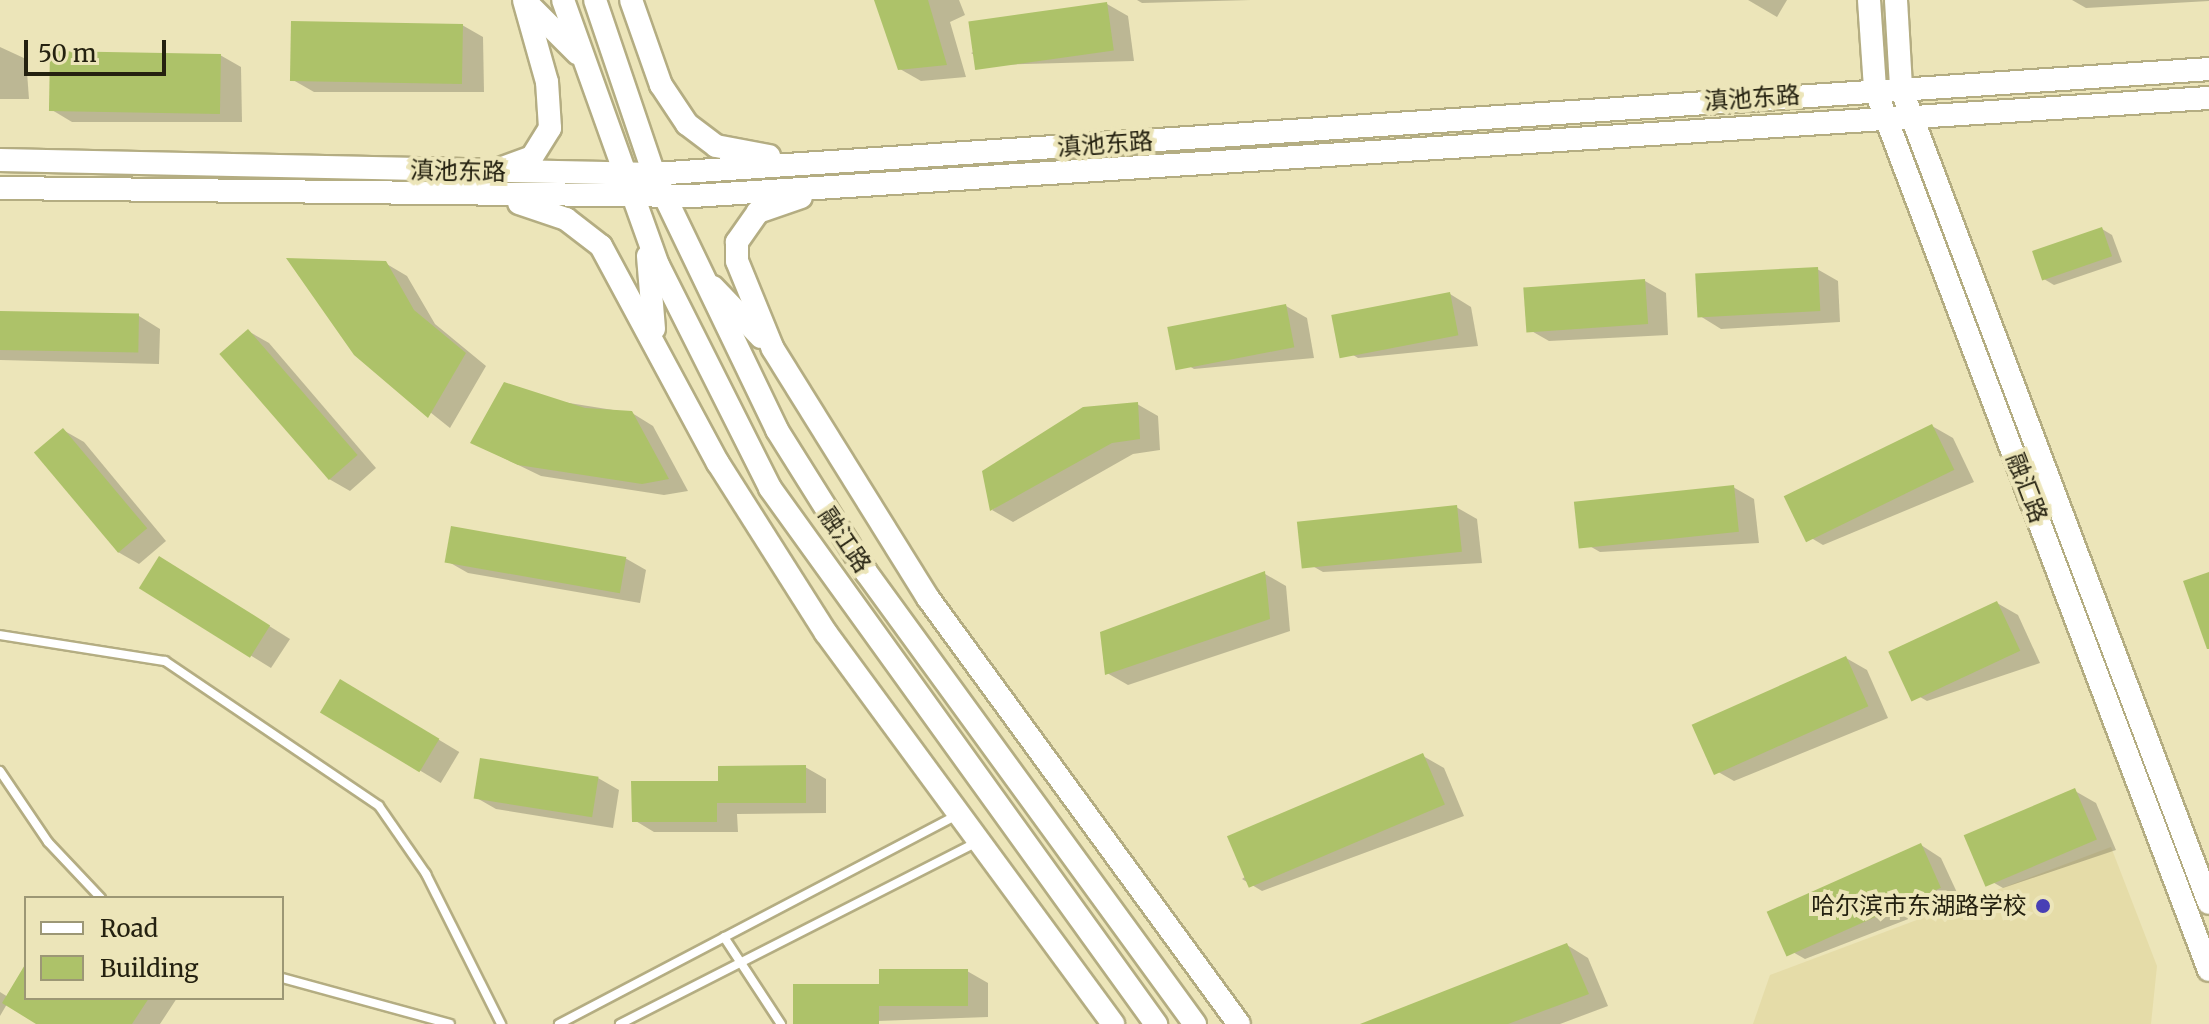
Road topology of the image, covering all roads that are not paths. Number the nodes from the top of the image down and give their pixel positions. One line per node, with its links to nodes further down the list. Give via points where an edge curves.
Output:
1 (524, 0): 7 (street); 16 (street, via 547,82 550,128 532,157)
2 (563, 0): 7 (street, 融江路)
3 (595, 0): 17 (street, 融江路)
4 (631, 0): 15 (street, via 661,85 700,134 740,153)
5 (1869, 0): 10 (street, 融汇路)
6 (1896, 0): 9 (street, 融汇路)
7 (579, 55): 18 (street, 融江路)
8 (2209, 69): 9 (street, 滇池东路)
9 (1901, 88): 10 (street, 滇池东路); 12 (street, 融汇路)
10 (1875, 89): 13 (street, 融汇路); 15 (street, 滇池东路)
11 (2209, 98): 12 (street, 滇池东路)
12 (1912, 117): 13 (street, 滇池东路); 33 (street, 融汇路)
13 (1887, 118): 19 (street, 滇池东路); 36 (street, 融汇路)
14 (0, 160): 16 (street, 滇池东路)
15 (842, 162): 17 (street, 滇池东路)
16 (494, 172): 18 (street, 滇池东路)
17 (654, 174): 18 (street, 滇池东路); 23 (street, 融江路)
18 (622, 175): 22 (street, 融江路)
19 (828, 187): 23 (street, 滇池东路); 27 (street, via 758,212 742,225 737,261)
20 (0, 188): 21 (street, 滇池东路)
21 (490, 196): 22 (street, 滇池东路); 26 (street, via 566,219 601,246)
22 (631, 197): 23 (street, 滇池东路); 24 (street, 融江路)
23 (664, 197): 25 (street, 融江路)
24 (646, 235): 26 (street); 44 (street, 融江路, via 719,392 800,535)
25 (703, 276): 27 (street); 45 (street, 融江路, via 818,500)
26 (655, 343): 30 (street, via 794,584)
27 (773, 349): 46 (street, via 928,598)
28 (0, 635): 39 (lane, via 165,661 379,806 426,874)
29 (0, 771): 32 (lane, via 48,842)
30 (960, 813): 31 (street); 34 (lane)
31 (980, 841): 35 (lane); 43 (street)
32 (99, 896)
33 (2209, 903)
34 (724, 937): 35 (lane); 40 (lane)
35 (740, 963): 41 (lane); 42 (lane)
36 (2209, 970)
37 (284, 979): 38 (lane)
38 (450, 1024)
39 (501, 1024)
40 (559, 1024)
41 (620, 1024)
42 (781, 1024)
43 (1113, 1024)
44 (1156, 1024)
45 (1195, 1024)
46 (1239, 1024)

